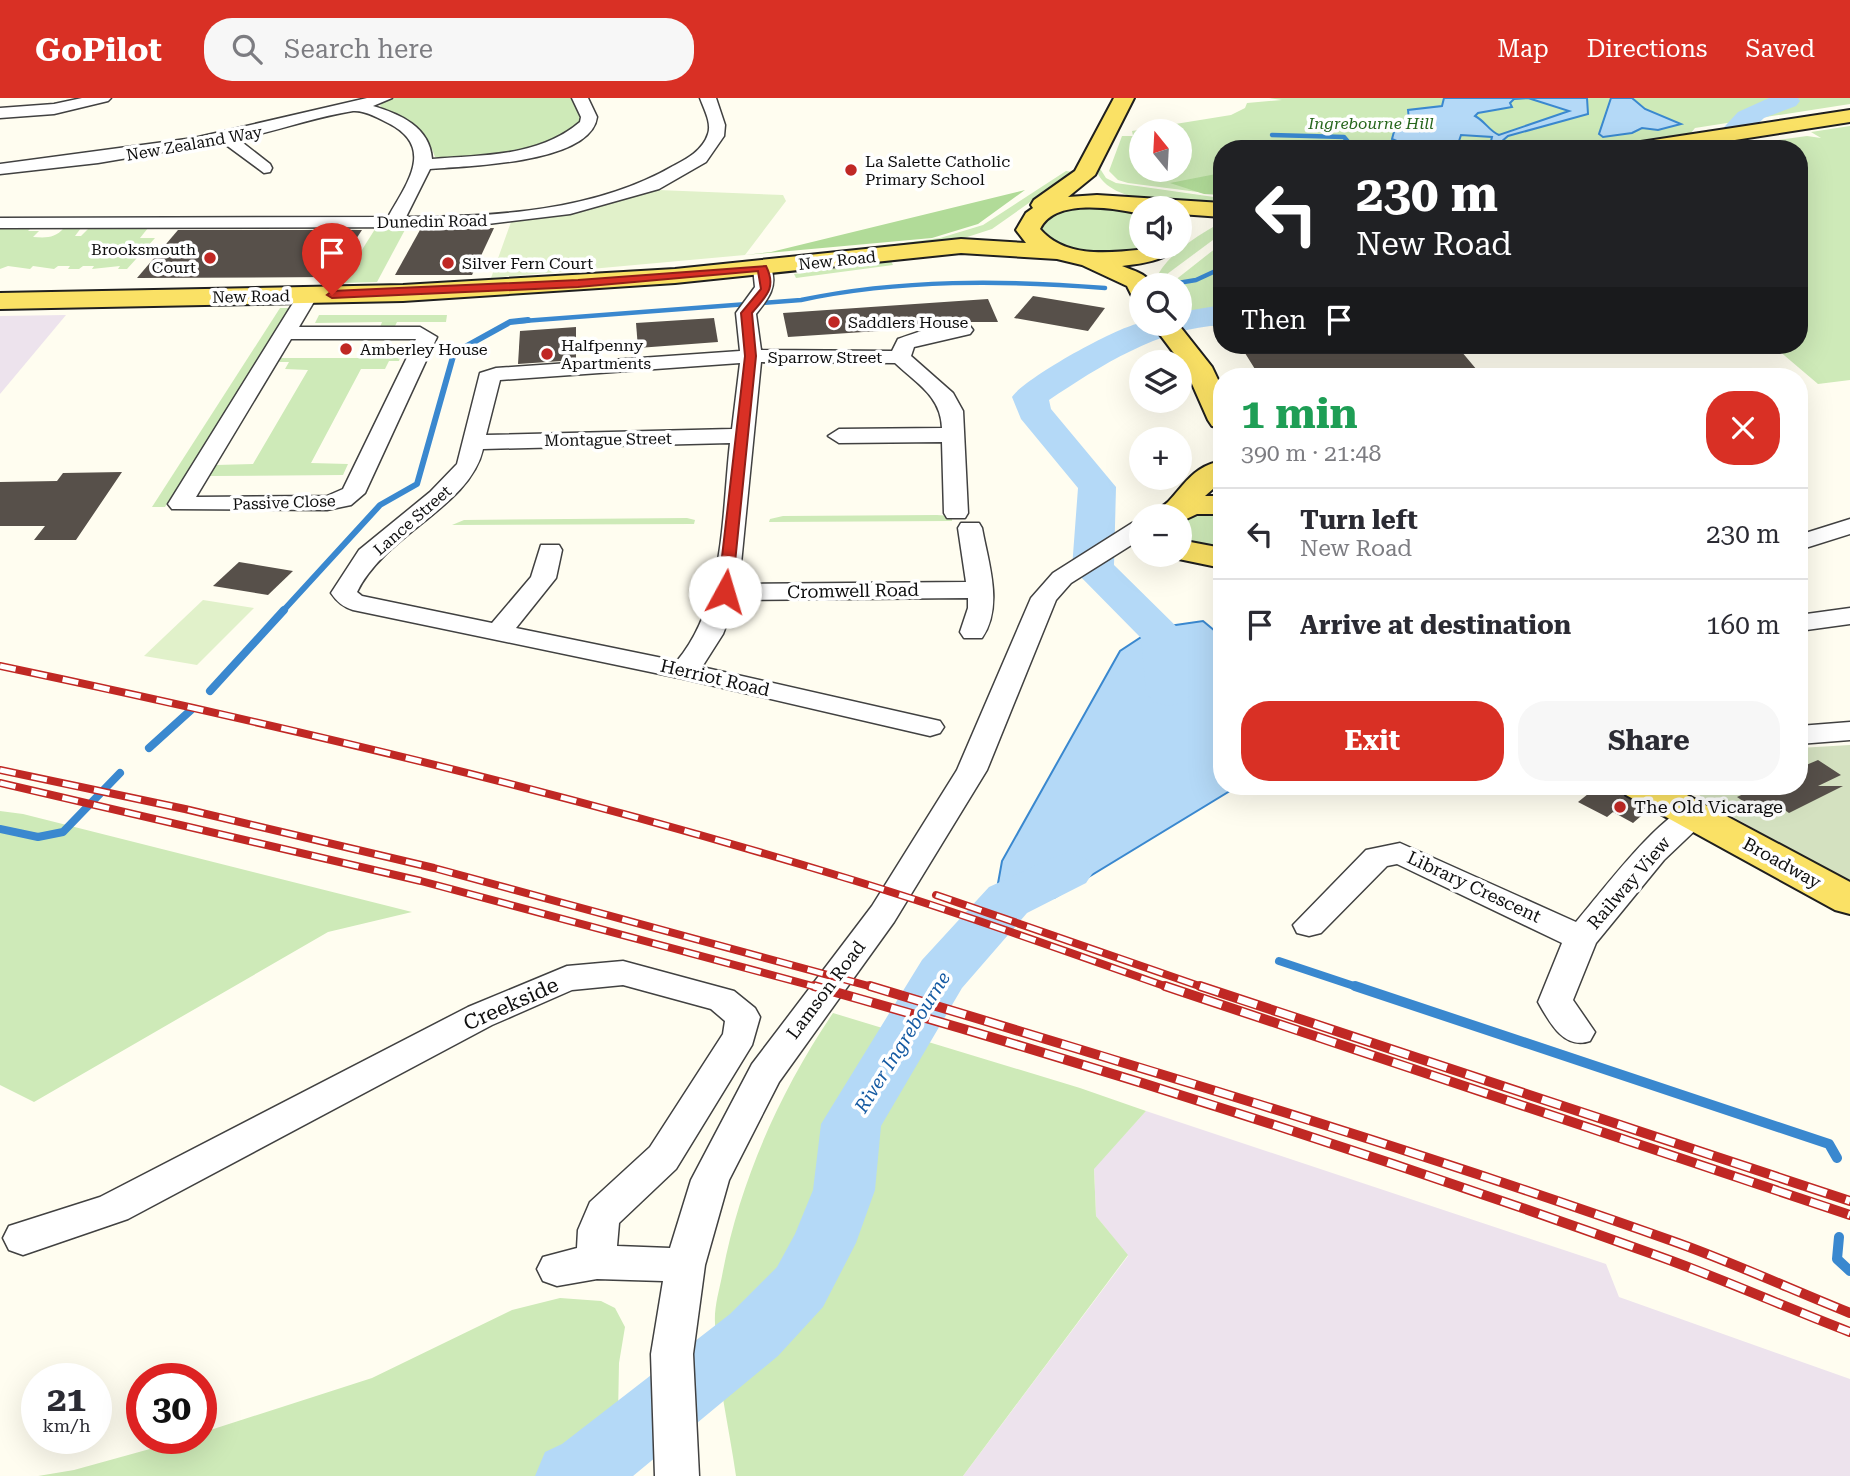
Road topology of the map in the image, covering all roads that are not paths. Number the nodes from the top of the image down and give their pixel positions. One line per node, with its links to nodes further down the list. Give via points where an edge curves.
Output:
1 (103, 98): 8 (street, via 54,109)
2 (339, 98): 7 (street)
3 (384, 98): 7 (street, New Zealand Way)
4 (580, 98): 12 (street, via 588,124 551,147 495,159)
5 (708, 98): 22 (street, Dunedin Road, via 717,125 711,147 687,167 653,185 602,202 520,217)
6 (1124, 98): 15 (main road)
7 (357, 106): 10 (street, New Zealand Way); 12 (street, via 412,130 421,140)
8 (0, 113)
9 (1850, 116): 11 (main road)
10 (227, 138): 13 (street); 14 (street, New Zealand Way, via 103,159)
11 (1691, 140)
12 (425, 164): 22 (street)
13 (264, 168)
14 (0, 169)
15 (1084, 175): 16 (main road, via 1101,191); 20 (main road, via 1046,199)
16 (1129, 203)
17 (1129, 206): 20 (main road, New Road, via 1081,202)
18 (1192, 209): 19 (main road)
19 (1213, 210)
20 (1037, 216): 25 (main road, New Road); 26 (main road, via 1028,230 1032,238)
21 (1213, 217): 24 (main road)
22 (394, 222): 23 (street, Dunedin Road)
23 (0, 223)
24 (1192, 231)
25 (961, 246): 26 (main road, New Road); 30 (main road, New Road)
26 (1066, 254): 27 (main road); 31 (main road, via 1106,265)
27 (1129, 257)
28 (1163, 259): 29 (main road)
29 (1152, 273)
30 (764, 279): 32 (main road, New Road); 37 (street, via 747,312)
31 (1129, 280)
32 (307, 295): 33 (main road, New Road); 35 (street, Passive Close)
33 (0, 300)
34 (963, 330): 38 (street, Sparrow Street, via 905,343)
35 (285, 333): 35 (street, Passive Close, via 420,333 427,337 353,493 327,503 180,504)
36 (1175, 336): 39 (main road, via 1198,367)
37 (751, 356): 38 (street, Sparrow Street); 41 (street); 43 (street, Lance Street, via 496,374 485,385)
38 (900, 357): 40 (street, Sparrow Street, via 945,398 952,411)
39 (1213, 400)
40 (953, 435): 42 (street); 54 (street, Sparrow Street, via 963,520)
41 (742, 436): 43 (street, Montague Street); 55 (street)
42 (839, 436)
43 (474, 442): 58 (street, Lance Street, via 460,477 392,533 349,579 344,593 353,602)
44 (1213, 474): 45 (main road)
45 (1180, 504)
46 (1213, 506): 47 (main road)
47 (1192, 509)
48 (1850, 526): 50 (street)
49 (1129, 536): 53 (street, Lamson Road)
50 (1808, 540)
51 (550, 550): 58 (street, via 543,578)
52 (1129, 551): 53 (street)
53 (1101, 554): 72 (street, Lamson Road, via 1062,578 1037,608 986,740 918,862 765,1074 710,1180)
54 (980, 590): 55 (street, Cromwell Road); 59 (street, via 981,608)
55 (725, 592): 60 (street, via 718,621)
56 (1850, 616): 57 (street)
57 (1808, 622)
58 (499, 632): 60 (street, Herriot Road)
59 (972, 632)
60 (684, 671): 61 (street, Herriot Road)
61 (930, 727)
62 (1850, 731): 63 (street)
63 (1808, 734)
64 (1660, 795): 65 (main road, Broadway)
65 (1694, 814): 66 (main road, Broadway); 68 (street, Railway View, via 1653,853)
66 (1850, 900)
67 (1309, 926): 68 (street, Library Crescent, via 1377,857 1400,853)
68 (1581, 938): 69 (street, Railway View, via 1555,1002)
69 (1578, 1032)
70 (23, 1238): 71 (street, Creekside, via 114,1208 480,1016 567,978 623,973 722,999 743,1017 740,1036 663,1158 604,1213 597,1233)
71 (597, 1262): 72 (street); 73 (street)
72 (685, 1265): 74 (street, Lamson Road, via 672,1354)
73 (557, 1269)
74 (677, 1476)

